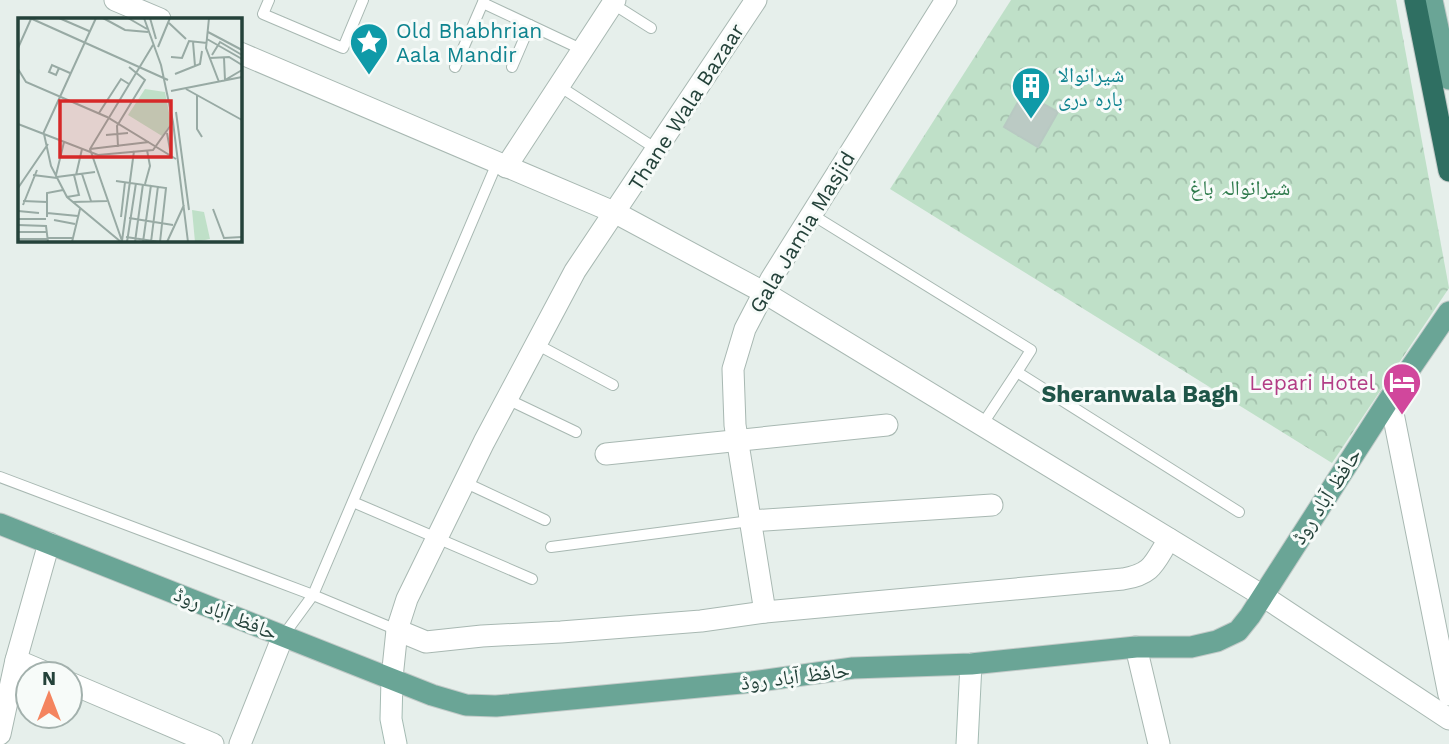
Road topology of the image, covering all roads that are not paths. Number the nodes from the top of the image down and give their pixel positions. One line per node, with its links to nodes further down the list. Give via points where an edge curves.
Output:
1 (115, 0): 10 (street)
2 (269, 0): 3 (lane, via 263,14 343,48)
3 (363, 0)
4 (756, 0): 19 (street, Thane Wala Bazaar)
5 (946, 0): 23 (street, Gala Jamia Masjid)
6 (1415, 0): 21 (highway)
7 (1432, 0): 17 (main road)
8 (483, 1): 11 (lane); 15 (lane)
9 (614, 2): 12 (lane); 13 (street)
10 (158, 18)
11 (530, 25): 13 (lane); 16 (lane)
12 (651, 28)
13 (583, 50): 18 (street)
14 (242, 54): 20 (street)
15 (456, 67)
16 (512, 67)
17 (1449, 79)
18 (559, 86): 19 (lane); 20 (street)
19 (658, 150): 22 (street, Thane Wala Bazaar)
20 (502, 165): 22 (street); 38 (lane)
21 (1449, 171)
22 (616, 213): 24 (street); 26 (street, Thane Wala Bazaar, via 575,271)
23 (811, 214): 24 (street, Gala Jamia Masjid); 27 (lane, via 1031,350)
24 (765, 293): 32 (street); 34 (street, Gala Jamia Masjid, via 745,329 733,369)
25 (1449, 312): 29 (main road, حافظ آباد روڈ)
26 (536, 344): 28 (lane); 30 (street, Thane Wala Bazaar)
27 (1017, 372): 32 (lane); 40 (lane)
28 (614, 385)
29 (1390, 398): 50 (main road, حافظ آباد روڈ); 60 (street)
30 (507, 399): 33 (lane); 37 (street, Thane Wala Bazaar)
31 (887, 425): 34 (street)
32 (982, 425): 45 (street)
33 (576, 432)
34 (737, 438): 35 (street); 42 (street, Gala Jamia Masjid)
35 (606, 454)
36 (0, 477): 49 (lane)
37 (464, 482): 41 (lane); 44 (street, Thane Wala Bazaar)
38 (353, 502): 44 (lane); 49 (lane)
39 (992, 505): 42 (street)
40 (1239, 512)
41 (545, 520)
42 (750, 521): 47 (lane); 51 (street, Gala Jamia Masjid)
43 (0, 524): 46 (main road, حافظ آباد روڈ)
44 (437, 536): 48 (lane); 52 (street, Thane Wala Bazaar)
45 (1168, 539): 50 (street); 51 (street, via 1141,576)
46 (49, 543): 53 (main road, حافظ آباد روڈ); 55 (street)
47 (551, 547)
48 (532, 579)
49 (313, 595): 52 (lane); 53 (lane)
50 (1263, 596): 54 (main road, حافظ آباد روڈ, via 1238,631 1217,641 1191,647); 61 (street)
51 (765, 612): 52 (street, via 426,642)
52 (397, 630): 58 (street, Thane Wala Bazaar)
53 (283, 636): 58 (main road, حافظ آباد روڈ); 64 (street)
54 (1136, 647): 56 (main road, حافظ آباد روڈ); 67 (street)
55 (16, 660)
56 (971, 664): 58 (main road, حافظ آباد روڈ, via 853,668 496,706 466,705); 66 (street)
57 (14, 669): 62 (street)
58 (392, 678): 65 (street, Thane Wala Bazaar)
59 (84, 689): 63 (street)
60 (1449, 695)
61 (1449, 719)
62 (0, 734)
63 (213, 744)
64 (240, 744)
65 (396, 744)
66 (967, 744)
67 (1159, 744)

